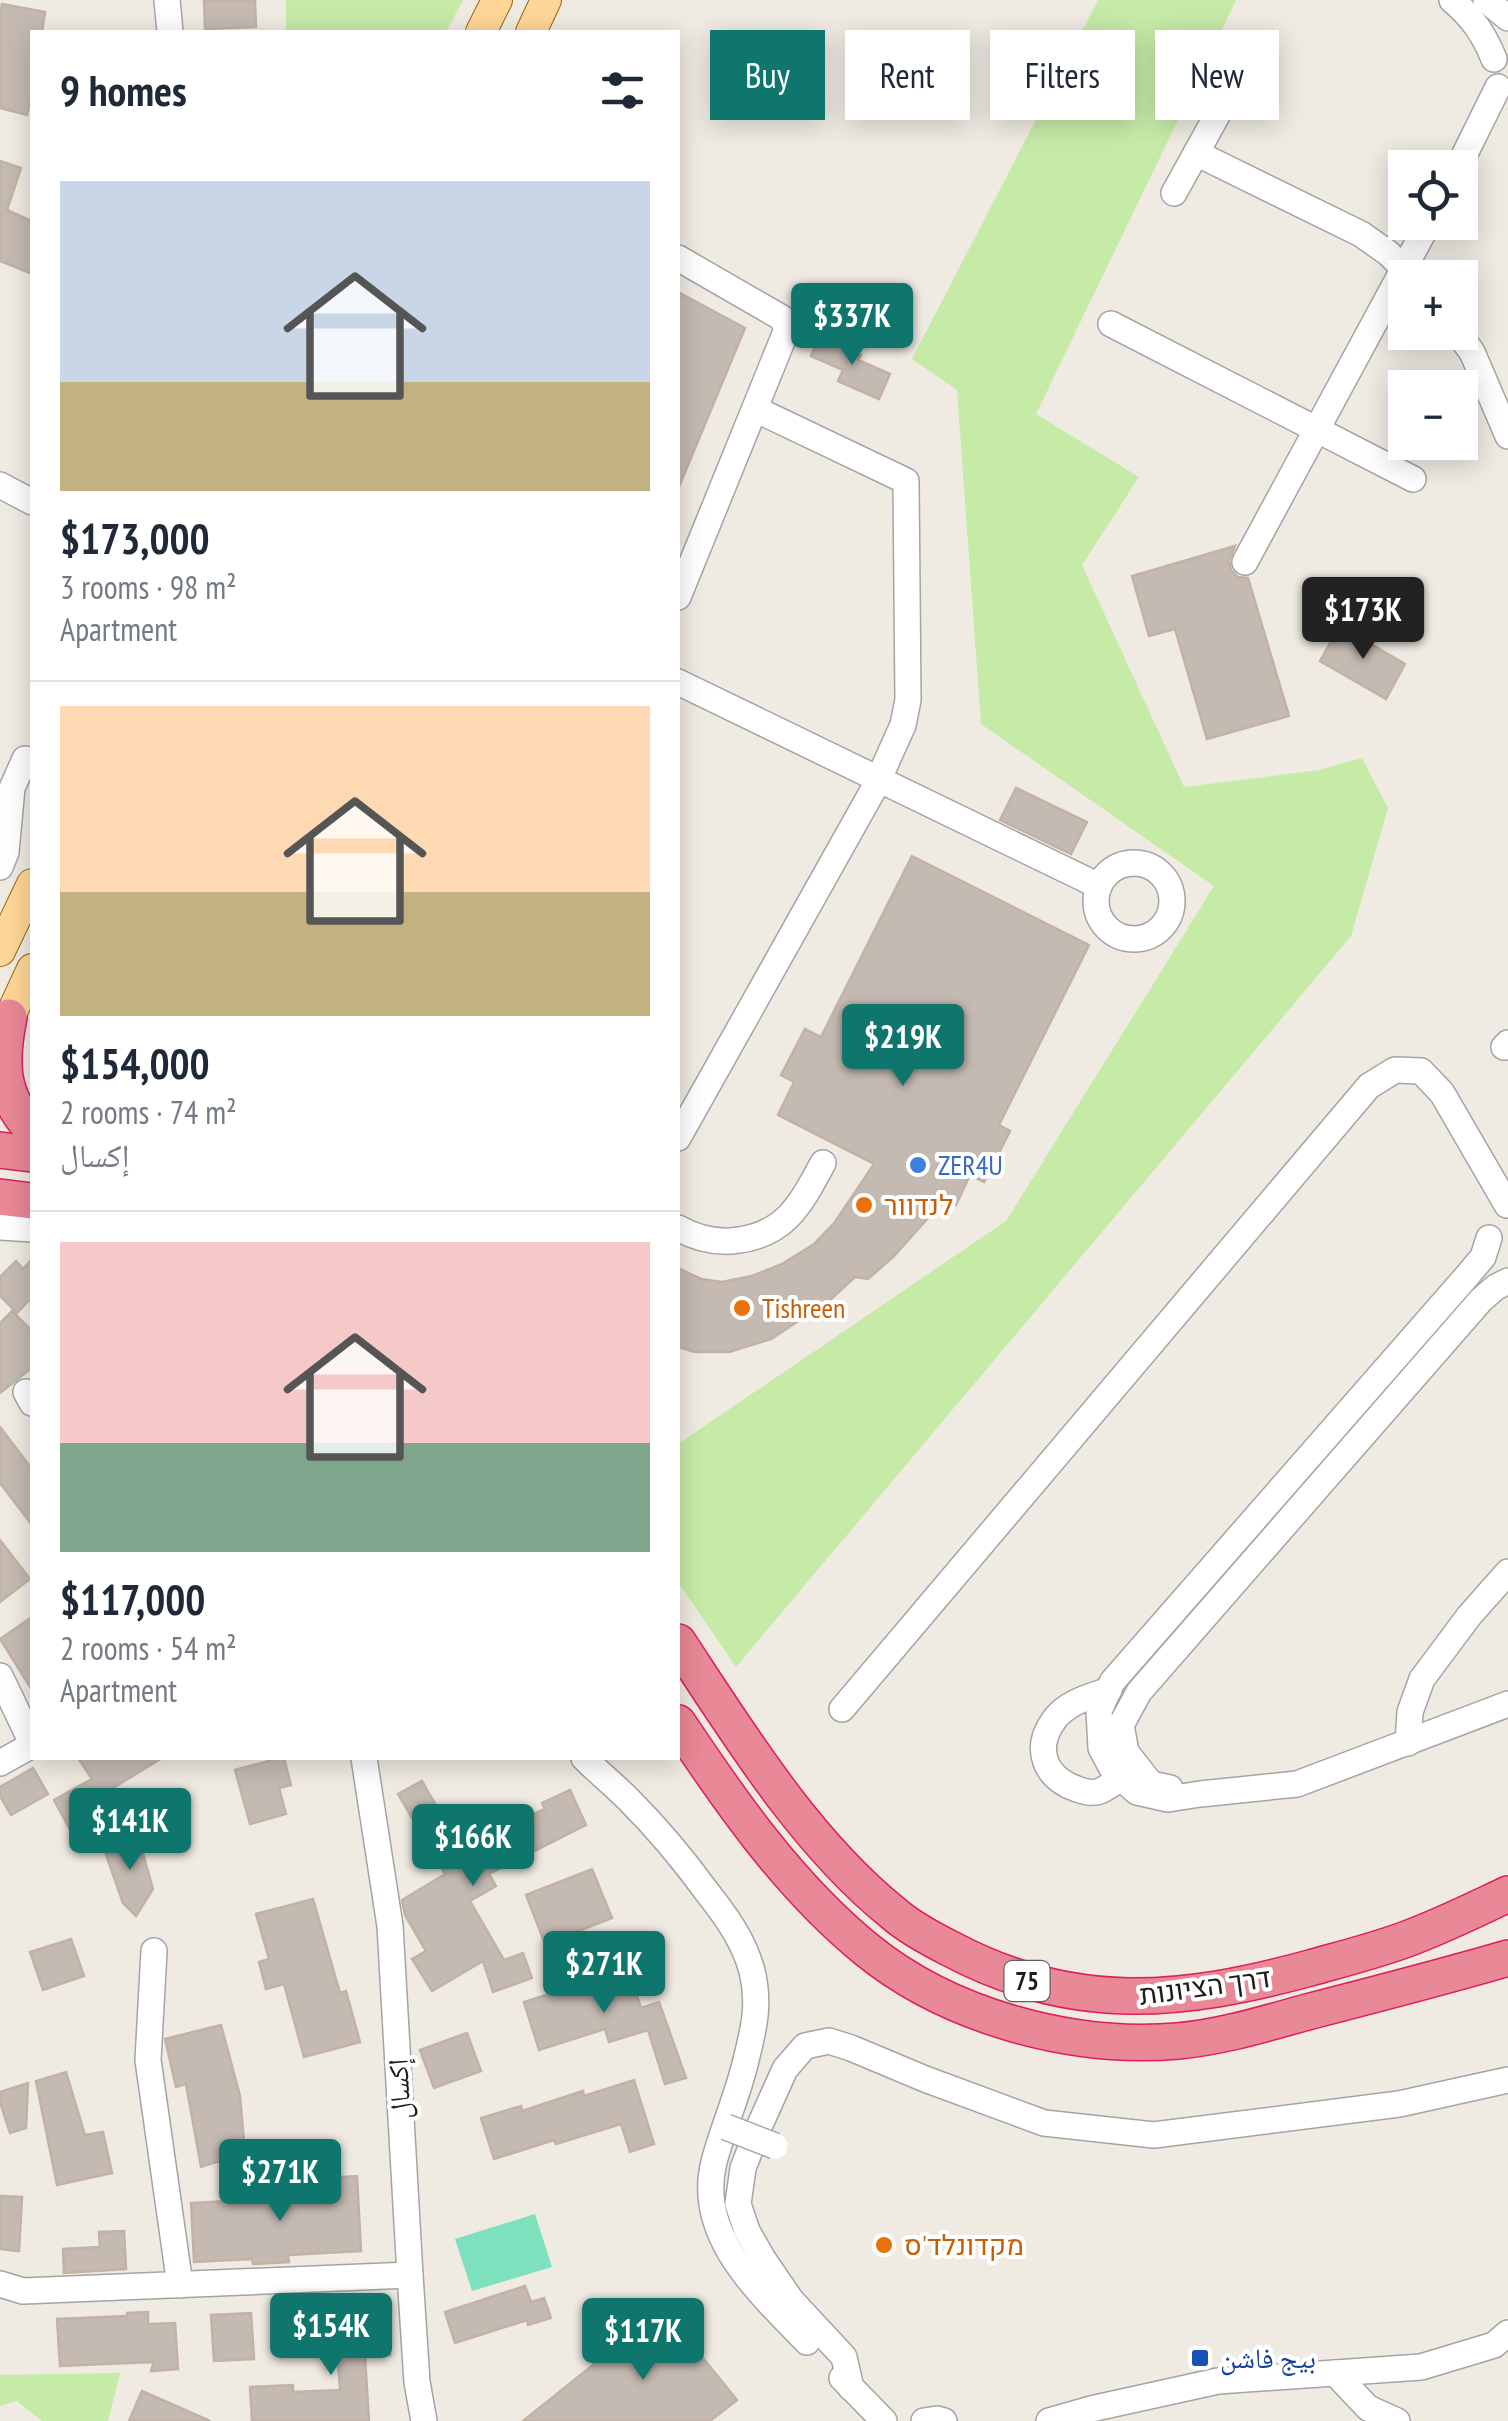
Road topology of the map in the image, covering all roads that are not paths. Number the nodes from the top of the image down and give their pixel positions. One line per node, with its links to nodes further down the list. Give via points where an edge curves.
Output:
1 (167, 0): 7 (street)
2 (497, 0): 8 (main road)
3 (546, 0): 9 (main road)
4 (1452, 0): 10 (street)
5 (1486, 0): 6 (street)
6 (1508, 18)
7 (170, 30)
8 (483, 30)
9 (533, 30)
10 (1501, 50): 11 (street, via 1494,78)
11 (1503, 92): 13 (street)
12 (1214, 120): 14 (street)
13 (1469, 150)
14 (1196, 152): 15 (street); 17 (street, via 1360,234)
15 (1174, 193)
16 (680, 259): 21 (street, via 782,318 788,329)
17 (1394, 260)
18 (1388, 308): 22 (street)
19 (1111, 324): 22 (street)
20 (1470, 350): 23 (street)
21 (754, 410): 28 (street); 32 (street, via 906,481 908,700)
22 (1317, 429): 24 (street); 27 (street)
23 (1508, 436)
24 (1412, 479)
25 (0, 485): 26 (street)
26 (30, 501)
27 (1244, 562)
28 (680, 592)
29 (680, 683): 32 (street)
30 (0, 747): 31 (street)
31 (28, 760): 33 (street, via 12,788)
32 (879, 780): 34 (street); 40 (street)
33 (0, 867)
34 (1098, 886)
35 (30, 888): 36 (main road)
36 (0, 951)
37 (30, 972): 38 (main road)
38 (4, 1028): 39 (highway, via 6,1090)
39 (30, 1126)
40 (680, 1134)
41 (0, 1150): 42 (highway)
42 (30, 1154)
43 (822, 1163): 49 (street, via 791,1215 773,1231 718,1242)
44 (0, 1197): 45 (highway)
45 (30, 1201)
46 (1508, 1205): 50 (street); 58 (street, via 1442,1093 1421,1071 1395,1070 1369,1086)
47 (0, 1227): 48 (street)
48 (30, 1229)
49 (680, 1229)
50 (1489, 1238): 51 (street, via 1496,1262); 56 (street, via 1483,1256)
51 (1508, 1272)
52 (1508, 1281): 68 (street, via 1481,1300 1139,1692 1121,1725 1126,1752 1150,1784)
53 (1508, 1572): 61 (street, via 1422,1679)
54 (680, 1645): 70 (highway, דרך הציונות / 75, via 774,1781 864,1887 935,1940 1025,1981 1119,1996 1222,1988 1406,1940)
55 (0, 1676): 60 (street)
56 (1109, 1690): 67 (street, via 1099,1710 1101,1748); 67 (street, via 1055,1718 1043,1740 1044,1762 1062,1784 1084,1792 1099,1792)
57 (1508, 1704): 61 (street)
58 (842, 1709)
59 (680, 1727): 72 (highway, דרך הציונות / 75, via 788,1874 832,1920 912,1980 1012,2024 1096,2040 1180,2041)
60 (30, 1740)
61 (1408, 1742): 68 (street, via 1297,1784)
62 (30, 1745): 66 (street)
63 (364, 1760): 76 (street, إكسال, via 390,1926)
64 (570, 1760): 69 (street)
65 (586, 1760): 69 (street)
66 (0, 1763)
67 (1121, 1778): 68 (street, via 1137,1792 1168,1799)
68 (1200, 1794)
69 (627, 1798): 74 (street, via 720,1908 752,1972 757,2014)
70 (1508, 1894)
71 (154, 1951): 78 (street, via 148,2060)
72 (1508, 1958)
73 (1508, 2080): 81 (street, via 1399,2104 1154,2134 1044,2124 851,2048 829,2041 806,2046 784,2068 758,2127 738,2204 791,2300 844,2357)
74 (726, 2127): 75 (street, bridge); 81 (street, via 712,2194 733,2258)
75 (775, 2146)
76 (410, 2276): 78 (street); 82 (street, إكسال)
77 (0, 2284): 78 (street, via 23,2292)
78 (180, 2286)
79 (1508, 2333): 80 (street, via 1494,2345 1421,2367)
80 (1335, 2374): 86 (street, via 1218,2382); 87 (street, via 1368,2408)
81 (852, 2388): 83 (street)
82 (424, 2421)
83 (884, 2421)
84 (924, 2421): 85 (street)
85 (944, 2421)
86 (1049, 2421)
87 (1397, 2421)

